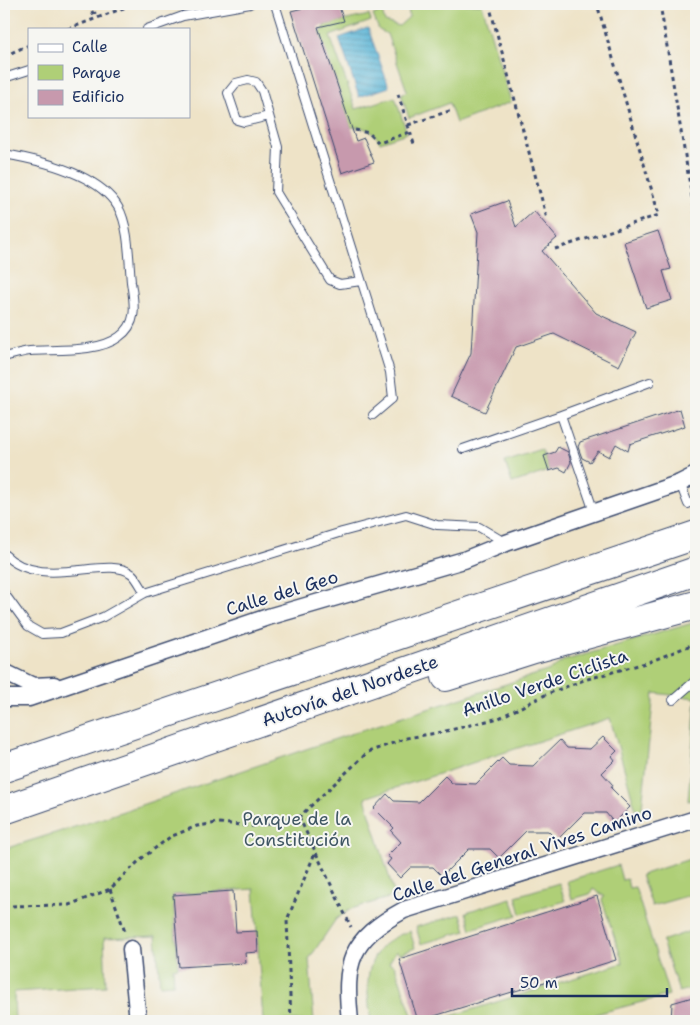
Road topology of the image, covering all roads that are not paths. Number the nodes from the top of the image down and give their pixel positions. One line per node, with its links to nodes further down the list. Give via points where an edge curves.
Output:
1 (250, 4): 3 (lane, via 183,16)
2 (275, 4): 8 (lane)
3 (150, 28)
4 (28, 70): 5 (lane)
5 (4, 78)
6 (269, 116): 6 (lane, via 256,82 236,83 228,93 237,120 244,122); 8 (lane, via 278,147 276,192 330,280 340,284)
7 (4, 154): 9 (lane, via 39,160 77,175 102,190 118,207 126,234 135,311 131,325 118,338 99,346)
8 (362, 281): 11 (lane, via 390,372 393,398)
9 (4, 357)
10 (650, 382): 12 (lane)
11 (373, 415)
12 (562, 415): 13 (lane); 17 (lane)
13 (463, 449)
14 (696, 475): 15 (street, Calle del Geo)
15 (680, 483): 16 (lane); 17 (street, Calle del Geo)
16 (688, 504)
17 (594, 512): 19 (street, Calle del Geo)
18 (696, 535): 31 (highway, Autovía del Nordeste)
19 (506, 543): 23 (lane, via 479,527 437,525 406,515); 27 (street, Calle del Geo, via 464,560 268,618)
20 (4, 554): 23 (lane, via 13,563 32,570 62,572 119,568 133,574)
21 (696, 571): 30 (highway, Autovía del Nordeste)
22 (4, 593): 23 (lane, via 28,626 42,634 61,633 103,617)
23 (145, 593)
24 (696, 605): 30 (highway, via 534,649 417,686)
25 (4, 672): 27 (street, Calle del Geo, via 33,686)
26 (696, 680): 29 (lane)
27 (71, 684): 28 (street, Calle del Geo, via 30,698)
28 (4, 698)
29 (673, 700)
30 (291, 712): 32 (highway, Autovía del Nordeste)
31 (4, 768)
32 (4, 810)
33 (696, 819): 36 (street, Calle del General Vives Camino, via 404,910 383,921 359,944 348,972)
34 (131, 949): 35 (street)
35 (138, 1021)
36 (350, 1021)

